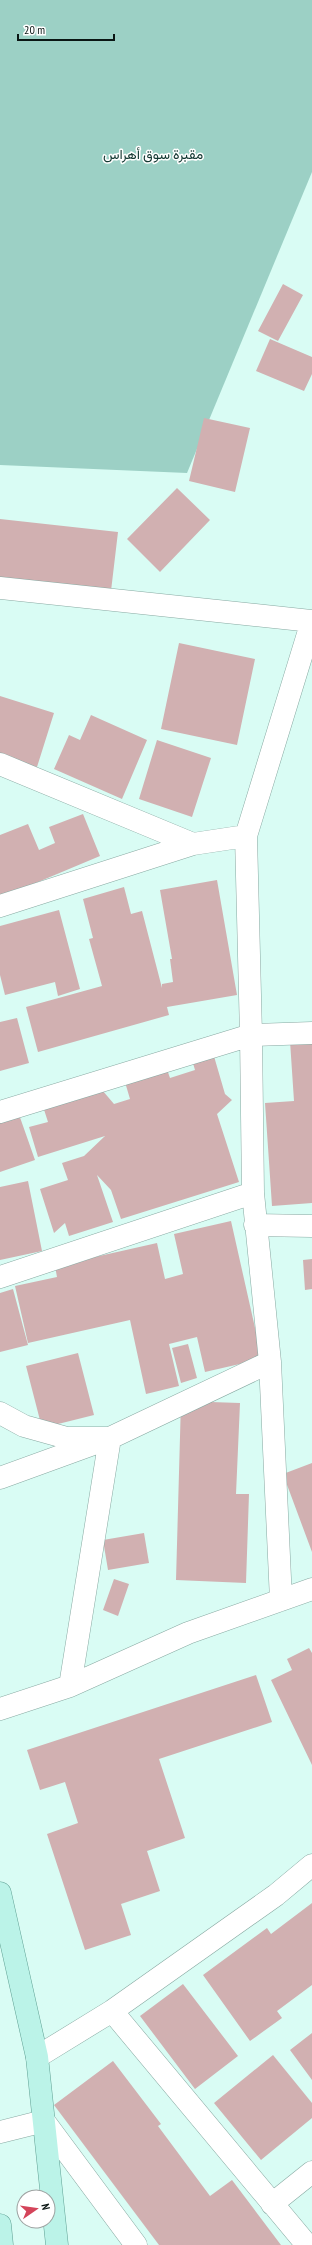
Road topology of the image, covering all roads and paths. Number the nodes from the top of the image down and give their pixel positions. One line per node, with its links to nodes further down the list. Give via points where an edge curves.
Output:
1 (0, 588): 2 (street)
2 (312, 621): 4 (street)
3 (0, 764): 5 (street)
4 (246, 836): 5 (street); 8 (street)
5 (194, 844): 6 (street)
6 (0, 906)
7 (312, 1033): 8 (street)
8 (252, 1036): 9 (street); 10 (street)
9 (0, 1112)
10 (253, 1193): 11 (street); 13 (street)
11 (255, 1226): 12 (street); 14 (street)
12 (312, 1226)
13 (0, 1277)
14 (270, 1362): 16 (street); 19 (street)
15 (0, 1413): 16 (street, via 24,1426 66,1438)
16 (110, 1438): 17 (street); 20 (street)
17 (0, 1478)
18 (312, 1589): 19 (street)
19 (281, 1600): 20 (street, via 188,1633)
20 (70, 1686): 21 (street)
21 (0, 1709)
22 (312, 1865): 24 (street, via 276,1895)
23 (0, 1893): 25 (main road)
24 (112, 2011): 25 (street); 29 (street)
25 (37, 2057): 26 (main road)
26 (44, 2121): 27 (street); 32 (main road); 33 (street)
27 (0, 2132)
28 (312, 2172): 29 (street)
29 (272, 2204): 34 (street)
30 (0, 2225): 31 (main road)
31 (2, 2245)
32 (57, 2245)
33 (136, 2245)
34 (307, 2245)

